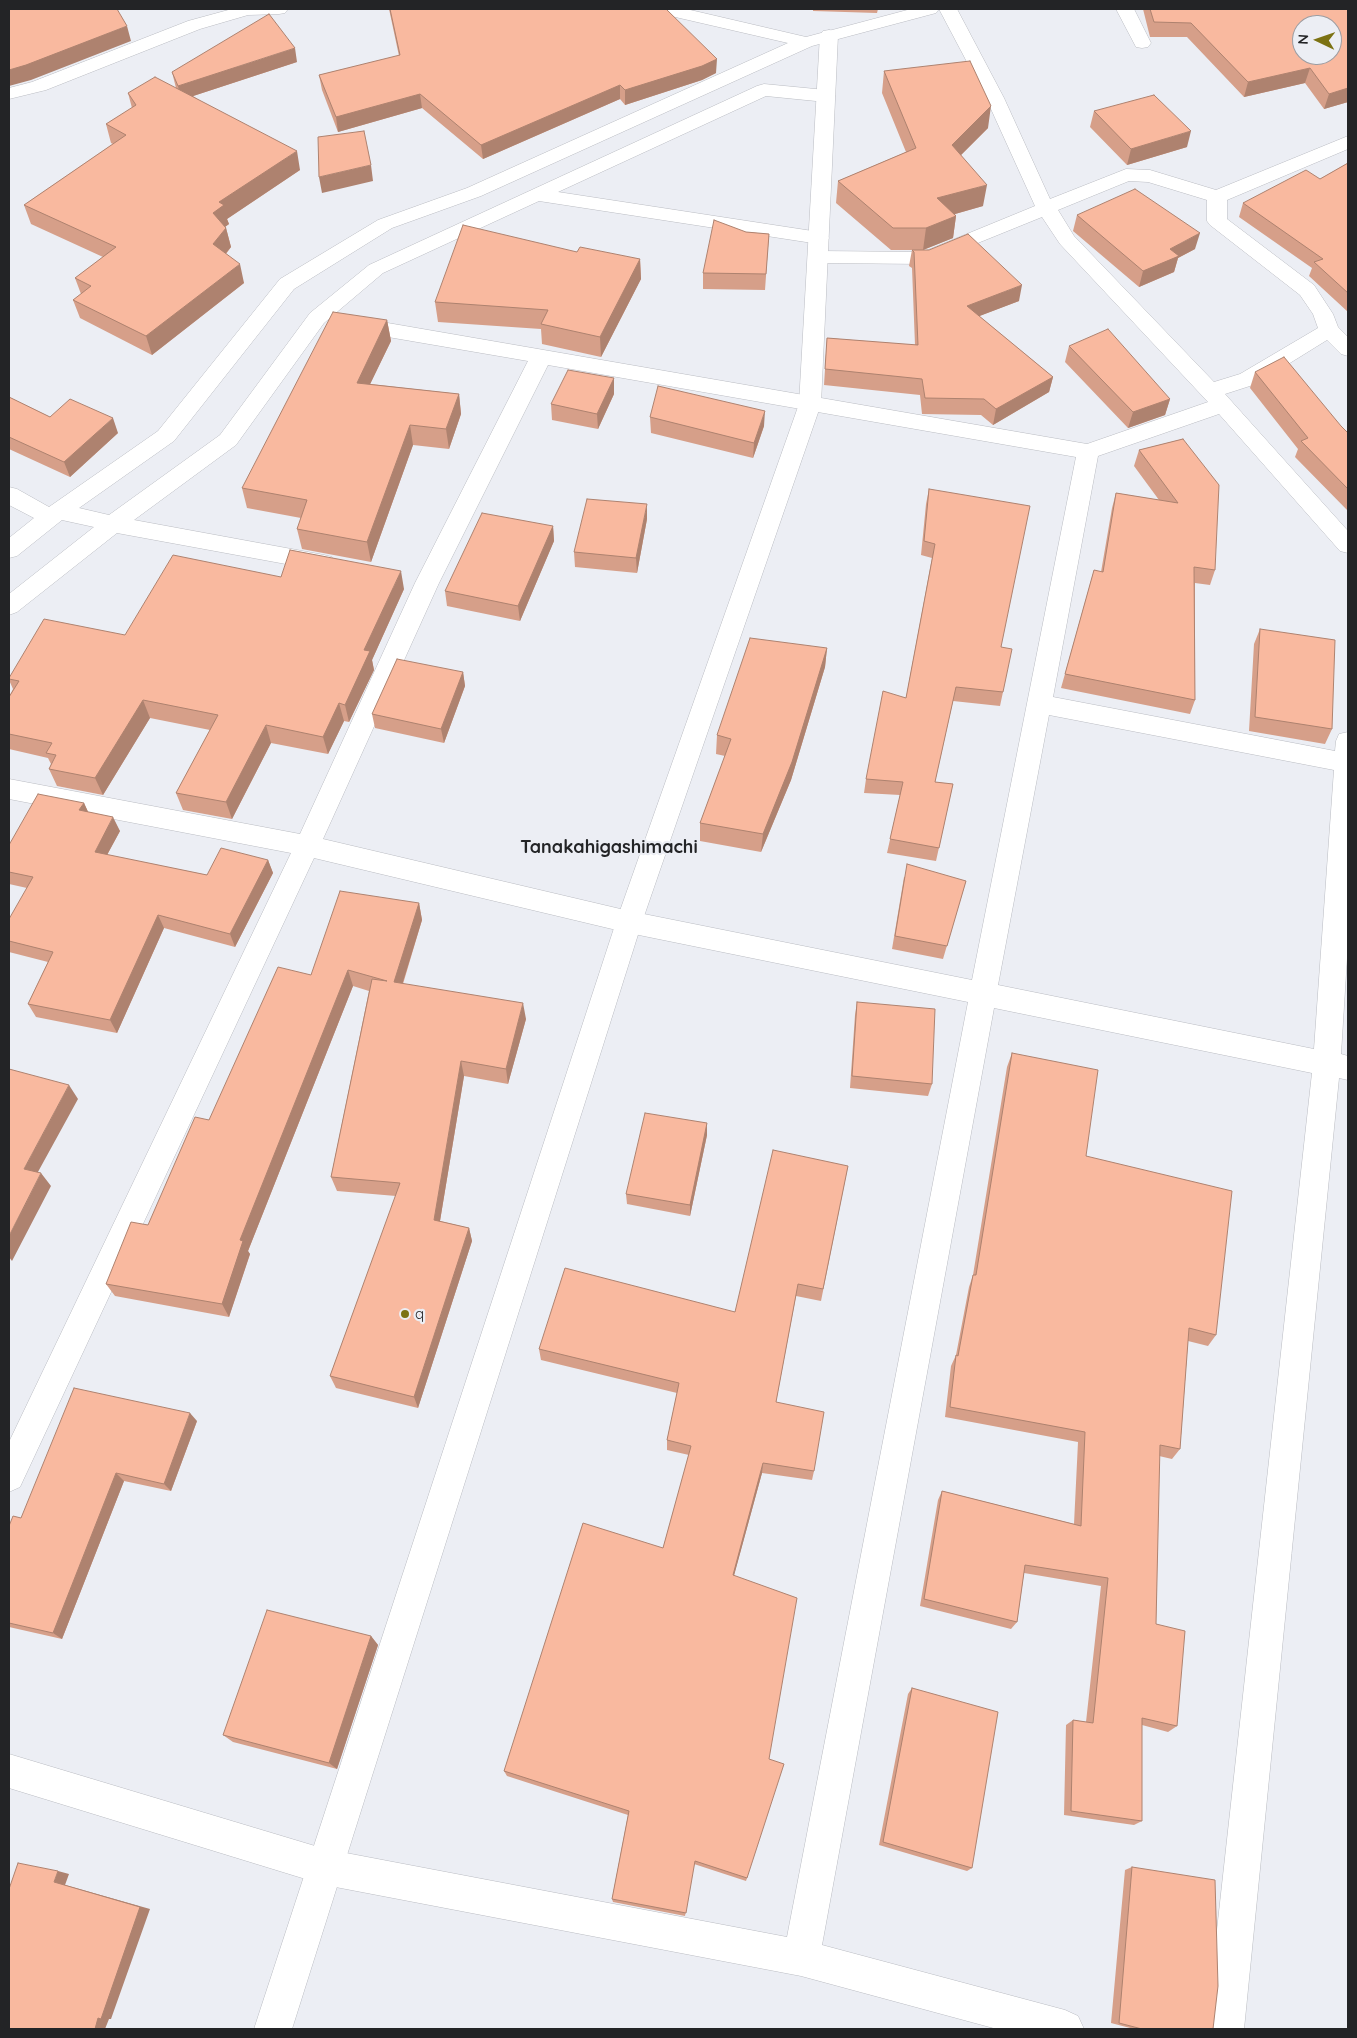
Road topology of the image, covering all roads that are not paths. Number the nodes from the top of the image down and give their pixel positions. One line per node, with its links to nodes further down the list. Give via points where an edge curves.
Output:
1 (279, 9): 9 (street, via 246,10 194,25 39,86)
2 (664, 9): 7 (street)
3 (930, 9): 6 (street)
4 (948, 9): 14 (street, via 995,98)
5 (1125, 9): 8 (street)
6 (829, 35): 7 (street); 10 (street)
7 (806, 42): 24 (street, via 474,192 385,224 287,284 166,436)
8 (1142, 43)
9 (9, 94)
10 (826, 96): 12 (street, via 764,90); 15 (street)
11 (1348, 142): 13 (street)
12 (538, 195): 15 (street); 16 (street, via 376,269)
13 (1217, 197): 14 (street, via 1150,176 1126,175); 17 (street, via 1217,221 1307,290)
14 (1047, 209): 15 (street, via 926,258); 20 (street, via 1067,240)
15 (818, 247): 21 (street)
16 (317, 318): 19 (street); 25 (street, via 228,440)
17 (1329, 330): 18 (street); 20 (street)
18 (1348, 349)
19 (541, 357): 21 (street); 33 (street, via 417,581)
20 (1216, 398): 22 (street); 26 (street)
21 (810, 404): 22 (street); 34 (street)
22 (1088, 452): 30 (street)
23 (9, 495): 24 (street)
24 (54, 514): 25 (street); 27 (street)
25 (113, 524): 28 (street); 29 (street)
26 (1348, 545)
27 (9, 550)
28 (349, 568)
29 (9, 606)
30 (1040, 704): 31 (street); 35 (street)
31 (1347, 752): 36 (street)
32 (9, 790): 33 (street)
33 (307, 846): 34 (street); 37 (street)
34 (629, 922): 35 (street); 39 (street)
35 (983, 994): 36 (street); 40 (street)
36 (1337, 1066): 43 (street)
37 (9, 1476)
38 (9, 1770): 39 (street)
39 (325, 1867): 40 (street); 41 (street)
40 (801, 1958): 42 (street)
41 (273, 2029)
42 (1065, 2029)
43 (1225, 2029)

